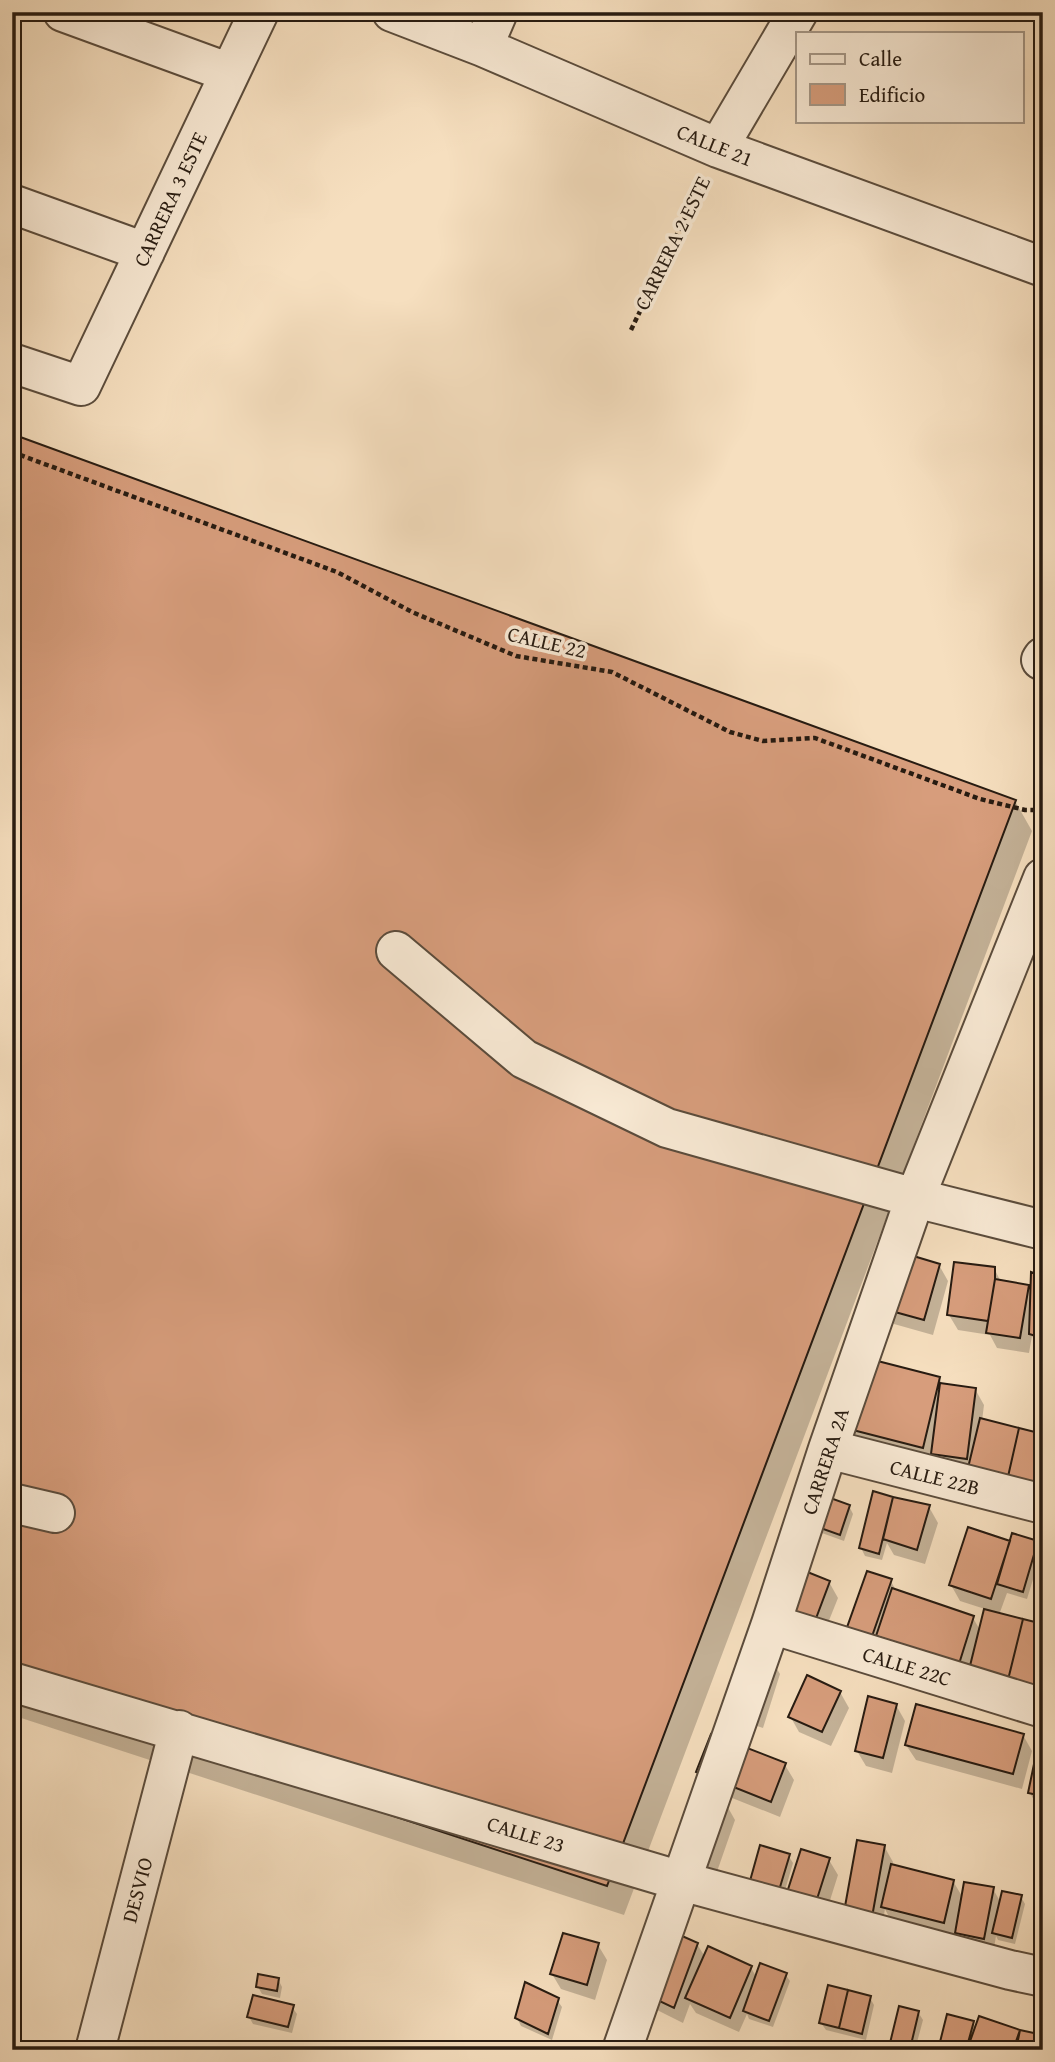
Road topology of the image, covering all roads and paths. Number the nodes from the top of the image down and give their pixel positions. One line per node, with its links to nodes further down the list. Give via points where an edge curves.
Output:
1 (63, 12): 7 (street)
2 (259, 12): 7 (street, CARRERA 3 ESTE)
3 (391, 12): 6 (street, CALLE 21)
4 (498, 12): 6 (street)
5 (798, 12): 8 (street)
6 (483, 47): 8 (street, CALLE 21)
7 (230, 73): 10 (street, CARRERA 3 ESTE)
8 (718, 148): 11 (street, CALLE 21); 12 (path, CARRERA 2 ESTE)
9 (12, 204): 10 (street)
10 (145, 252): 13 (street, CARRERA 3 ESTE, via 81,386)
11 (1043, 267)
12 (631, 330)
13 (12, 363)
14 (12, 452): 15 (path, CALLE 22, via 337,572 412,612 516,656 611,672 730,732 763,741 815,738 980,799)
15 (1043, 810)
16 (1043, 877): 18 (street, CARRERA 2A)
17 (396, 951): 18 (street, via 524,1059 667,1128)
18 (915, 1198): 19 (street); 20 (street, CARRERA 2A)
19 (1043, 1230)
20 (828, 1449): 22 (street, CALLE 22B); 24 (street, CARRERA 2A)
21 (12, 1503): 23 (street)
22 (1043, 1504)
23 (55, 1513)
24 (771, 1624): 26 (street, CALLE 22C); 28 (street, CARRERA 2A)
25 (12, 1682): 27 (street, CALLE 23)
26 (1043, 1708)
27 (179, 1730): 28 (street, CALLE 23); 30 (street, DESVIO)
28 (681, 1881): 29 (street, CALLE 23); 31 (street, CARRERA 2A)
29 (1043, 1977)
30 (95, 2050)
31 (622, 2050)

